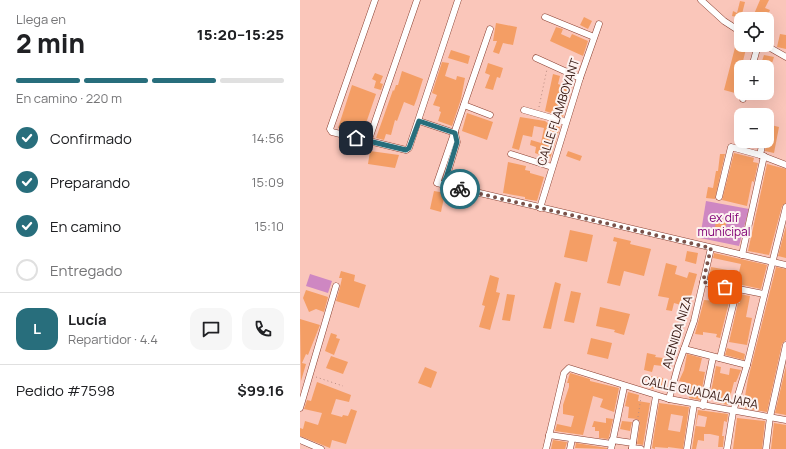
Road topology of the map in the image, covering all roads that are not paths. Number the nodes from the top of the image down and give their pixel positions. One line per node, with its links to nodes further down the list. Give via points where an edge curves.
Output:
1 (375, 0): 20 (street, via 330,129 332,132)
2 (417, 0): 20 (street)
3 (458, 0): 17 (street)
4 (701, 0): 7 (street)
5 (545, 16): 9 (street)
6 (599, 24): 9 (street, CALLE FLAMBOYANT)
7 (734, 27)
8 (490, 29): 14 (street)
9 (594, 37): 13 (street, CALLE FLAMBOYANT)
10 (774, 50): 11 (street)
11 (786, 57)
12 (536, 58): 13 (street)
13 (580, 78): 18 (street, CALLE FLAMBOYANT)
14 (464, 106): 16 (street); 19 (street)
15 (524, 110): 18 (street)
16 (490, 115)
17 (419, 121): 19 (street); 20 (street, via 406,150)
18 (566, 122): 25 (street, CALLE FLAMBOYANT)
19 (455, 133): 26 (street, via 457,142); 26 (street, via 450,140 437,183)
20 (368, 142)
21 (763, 148): 23 (street)
22 (511, 154): 25 (street)
23 (762, 156): 24 (street); 27 (street, via 731,147); 31 (street)
24 (786, 165)
25 (552, 167): 29 (street, CALLE FLAMBOYANT)
26 (444, 185): 29 (street)
27 (720, 197)
28 (786, 207): 32 (street)
29 (540, 208): 30 (street)
30 (711, 248): 31 (street); 34 (street, AVENIDA NIZA)
31 (742, 255): 32 (street)
32 (772, 262): 33 (street); 37 (street)
33 (786, 265)
34 (703, 282): 36 (street); 39 (street, AVENIDA NIZA)
35 (336, 286): 47 (street)
36 (736, 289): 37 (street); 40 (street)
37 (764, 294): 41 (street)
38 (786, 345): 49 (street)
39 (684, 349): 40 (street); 44 (street, AVENIDA NIZA)
40 (716, 357): 41 (street); 46 (street)
41 (747, 365): 48 (street)
42 (624, 386): 43 (street, CALLE GUADALAJARA); 52 (street, CALLE GUADALAJARA, via 569,368 565,370); 55 (street)
43 (656, 396): 44 (street, CALLE GUADALAJARA); 62 (street)
44 (669, 399): 45 (street, CALLE GUADALAJARA)
45 (694, 404): 46 (street, CALLE GUADALAJARA); 63 (street)
46 (703, 406): 48 (street, CALLE GUADALAJARA)
47 (300, 408)
48 (733, 412): 49 (street, CALLE GUADALAJARA); 64 (street)
49 (770, 417): 50 (street, CALLE GUADALAJARA); 65 (street)
50 (786, 420)
51 (636, 423): 57 (street)
52 (549, 435): 53 (street); 59 (street)
53 (572, 438): 55 (street); 60 (street)
54 (300, 440): 56 (street)
55 (612, 444): 57 (street)
56 (307, 446): 58 (street)
57 (632, 446): 61 (street)
58 (321, 449)
59 (546, 449)
60 (570, 449)
61 (641, 449)
62 (646, 449)
63 (687, 449)
64 (727, 449)
65 (766, 449)

